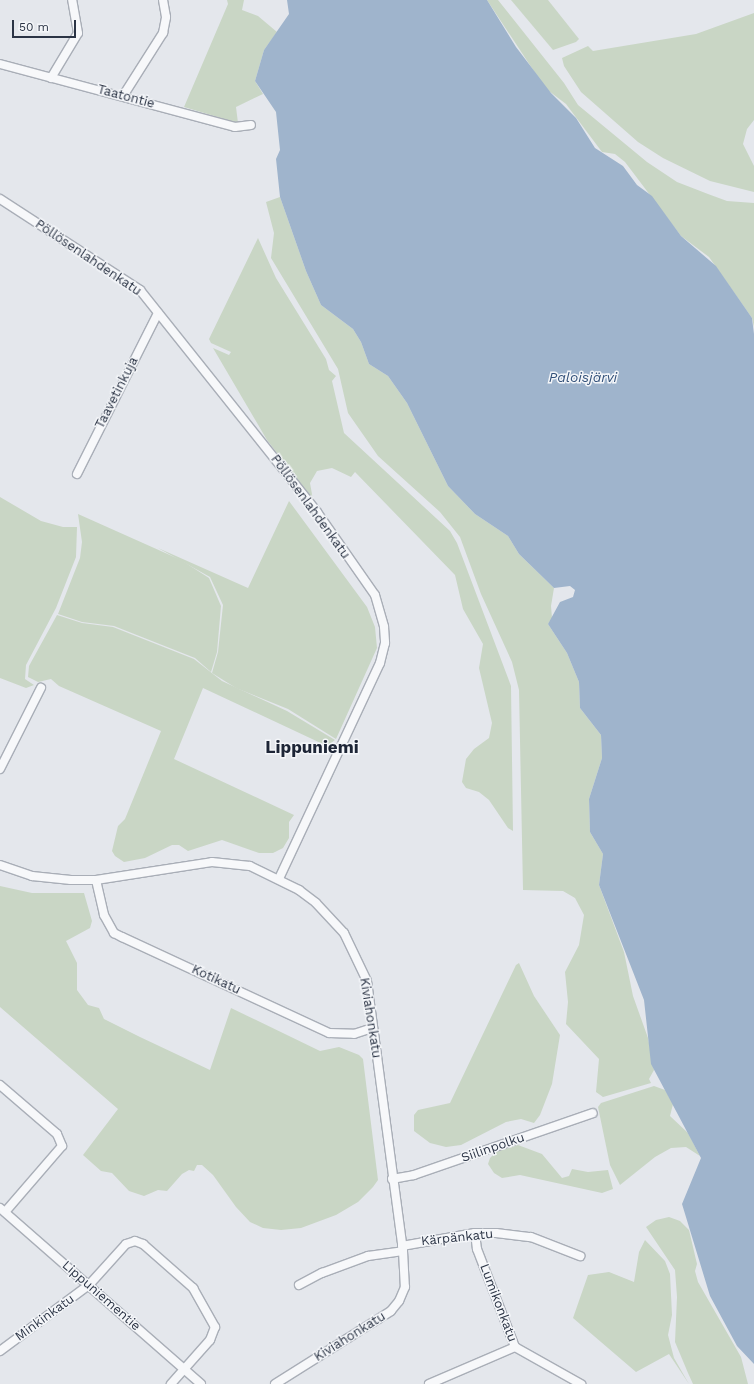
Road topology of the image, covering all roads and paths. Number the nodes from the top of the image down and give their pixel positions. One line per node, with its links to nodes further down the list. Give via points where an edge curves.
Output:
1 (72, 0): 4 (street, via 78,33)
2 (163, 0): 5 (street, via 166,16 164,33)
3 (0, 64): 4 (street, Taatontie)
4 (50, 78): 5 (street, Taatontie)
5 (123, 96): 6 (street, Taatontie, via 235,127)
6 (251, 125)
7 (0, 199): 8 (street, Pöllösenlahdenkatu, via 140,290)
8 (158, 313): 9 (street, Taavetinkuja); 13 (street, Pöllösenlahdenkatu, via 317,512 375,595 384,627 385,643 380,662)
9 (77, 474)
10 (41, 688): 11 (street)
11 (0, 769)
12 (0, 865): 14 (street, Kiviahonkatu, via 48,879)
13 (279, 879): 14 (street, Kiviahonkatu, via 250,866 212,862); 15 (street, Kiviahonkatu, via 316,903 344,933 367,981)
14 (96, 880): 15 (street, Kotikatu, via 104,915 114,932 122,937 330,1033 354,1034)
15 (373, 1028): 18 (street, Kiviahonkatu)
16 (0, 1085): 19 (street, via 57,1134 62,1146)
17 (593, 1113): 18 (street, Siilinpolku, via 414,1176)
18 (392, 1179): 21 (street, Kiviahonkatu)
19 (3, 1210): 23 (street, Lippuniementie)
20 (475, 1234): 21 (street, Kärpänkatu); 22 (street, Kärpänkatu, via 531,1237); 25 (street, Lumikonkatu, via 477,1249)
21 (402, 1249): 24 (street, Kärpänkatu, via 368,1256 322,1273); 30 (street, Kiviahonkatu, via 405,1287 391,1311)
22 (580, 1256)
23 (89, 1285): 26 (street, Minkinkatu); 27 (street, Lippuniementie); 27 (street, Minkinkatu, via 126,1244 135,1241 143,1244 193,1288 215,1327 210,1340)
24 (299, 1285)
25 (515, 1347): 31 (street); 32 (street, Lumikonkatu)
26 (0, 1351)
27 (185, 1369): 28 (street); 29 (street, Lippuniementie)
28 (171, 1384)
29 (202, 1384)
30 (275, 1384)
31 (429, 1384)
32 (581, 1384)

